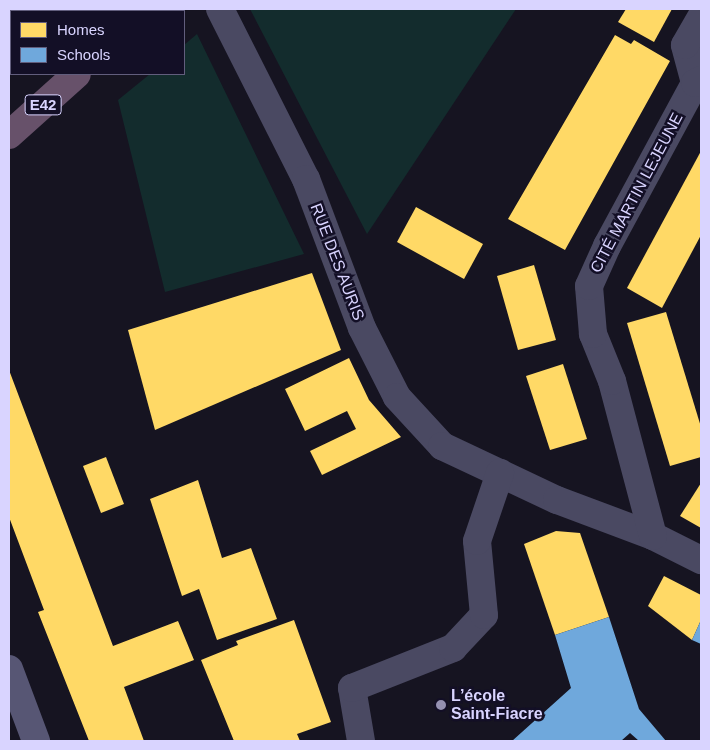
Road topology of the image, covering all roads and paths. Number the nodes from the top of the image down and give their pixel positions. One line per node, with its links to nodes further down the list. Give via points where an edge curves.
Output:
1 (220, 9): 6 (street, RUE DES AURIS, via 306,179 362,328 397,397 442,446)
2 (701, 17): 4 (street, CITÉ MARTIN LEJEUNE, via 685,45)
3 (76, 75): 5 (highway, E42)
4 (698, 81): 7 (street, CITÉ MARTIN LEJEUNE, via 607,246 589,286 593,334 612,381)
5 (9, 135)
6 (500, 473): 7 (street, RUE DES AURIS, via 556,500); 11 (street, via 477,541 484,615 454,648 352,688)
7 (652, 536): 8 (street, RUE DES AURIS)
8 (701, 560)
9 (9, 669): 10 (main road)
10 (36, 741)
11 (361, 741)

